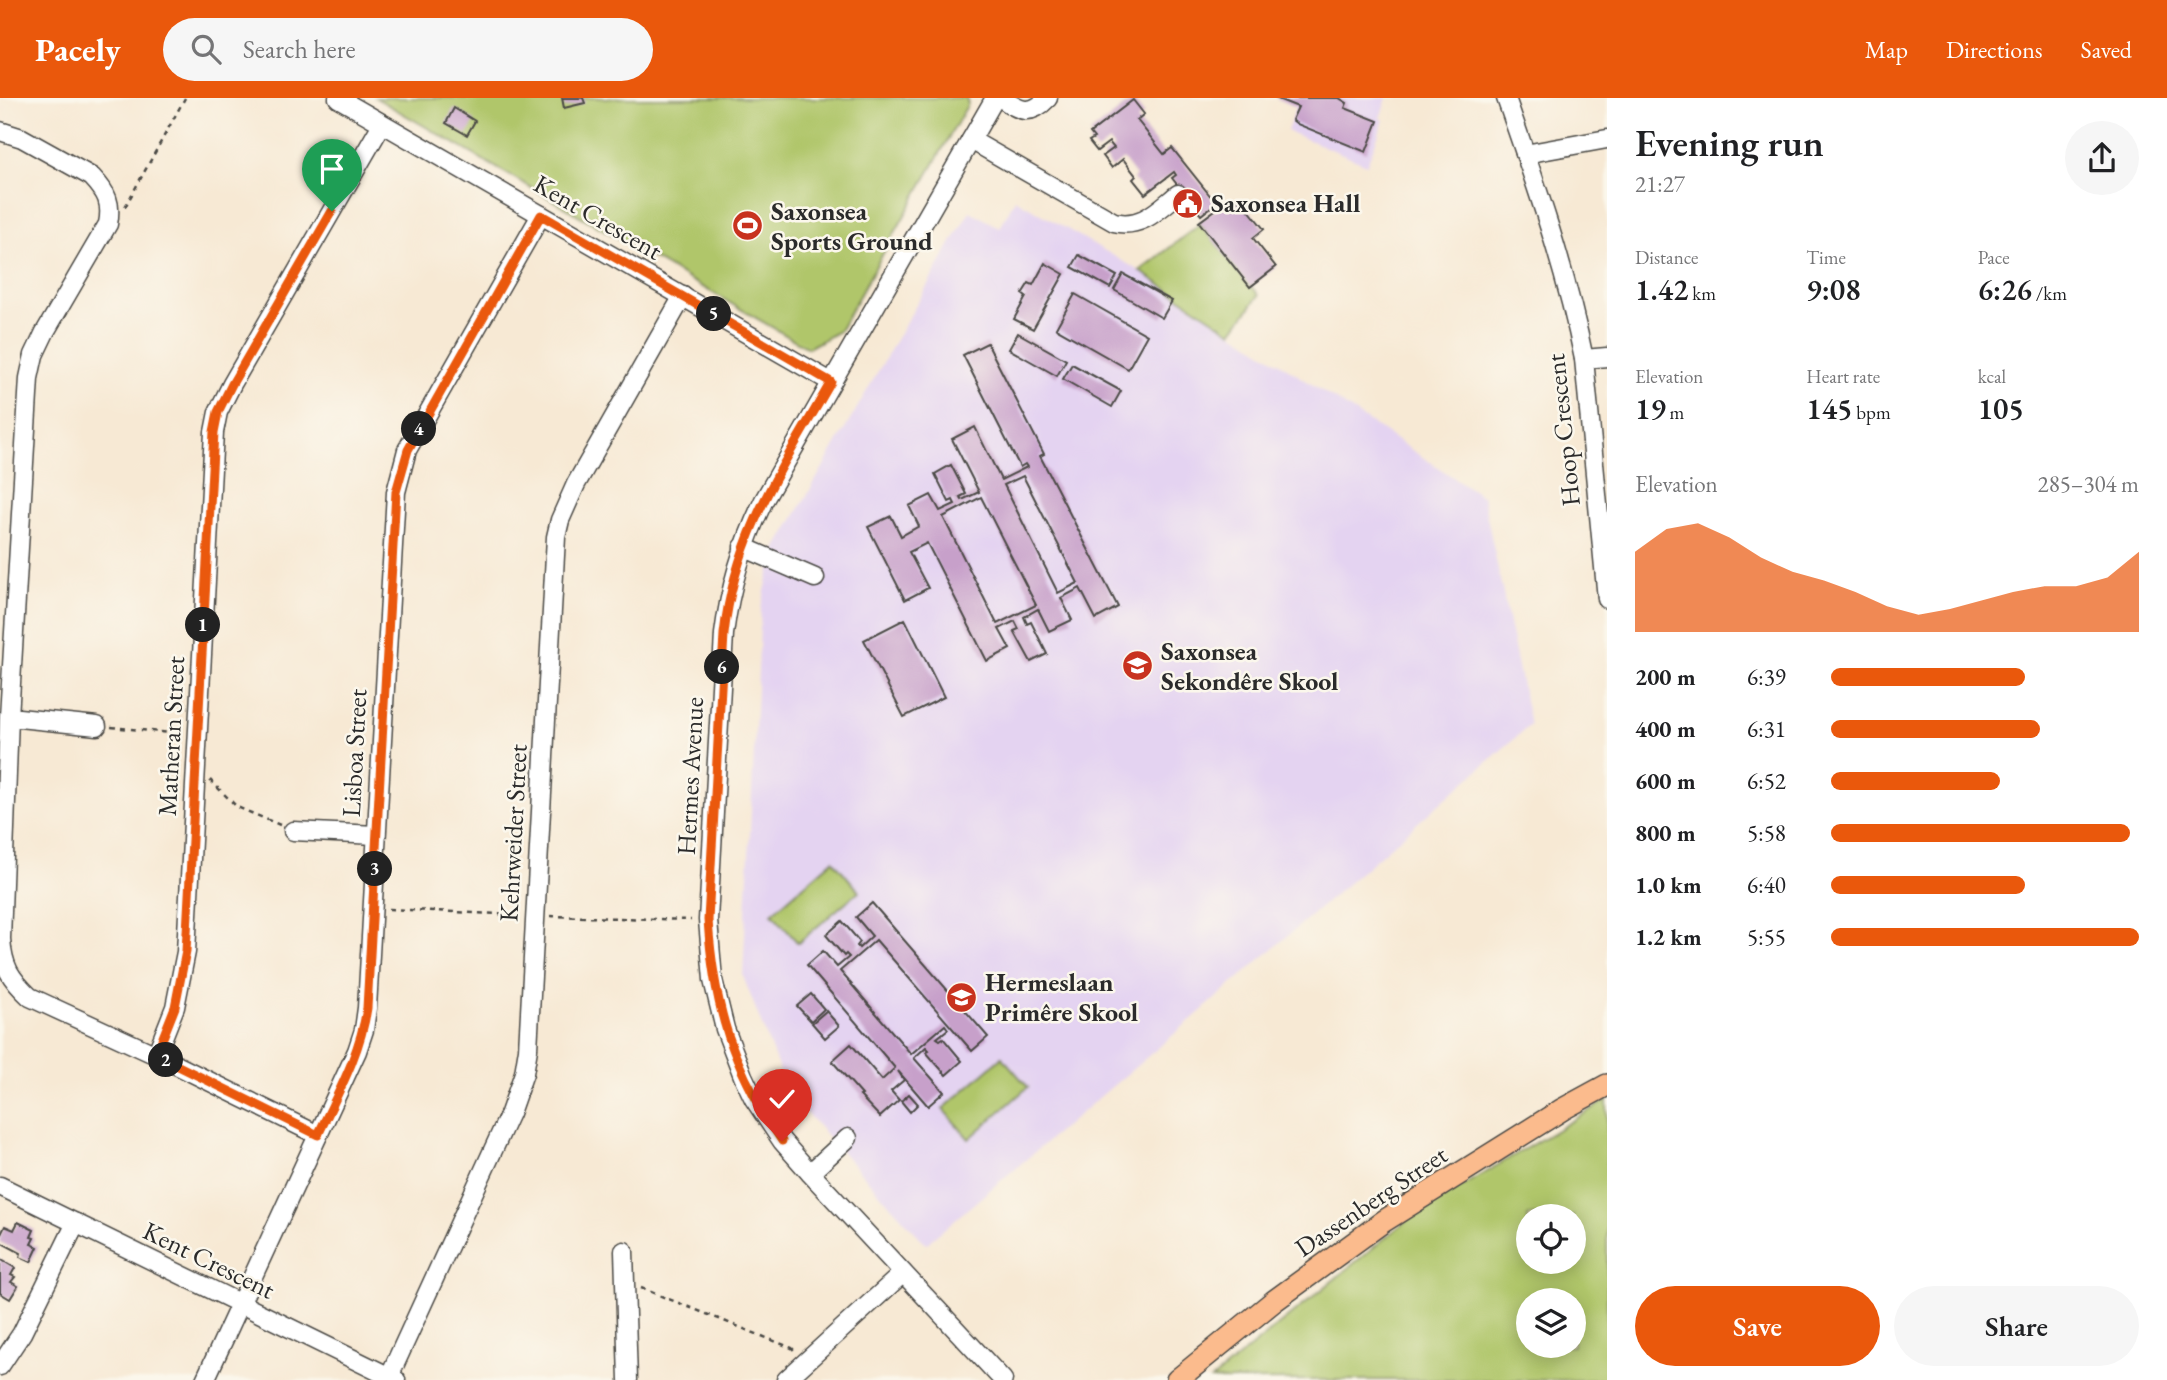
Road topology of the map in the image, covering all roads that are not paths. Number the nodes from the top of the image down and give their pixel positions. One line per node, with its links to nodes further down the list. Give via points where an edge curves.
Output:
1 (338, 98): 6 (street, Kent Crescent)
2 (995, 98): 8 (street, Hermes Avenue)
3 (1001, 98): 4 (street, via 1027,111)
4 (1048, 98)
5 (1506, 98): 10 (street, Hoop Crescent)
6 (382, 124): 12 (street, Kent Crescent); 25 (street, Matheran Street, via 218,412 186,951 175,1007)
7 (0, 131): 21 (street, via 22,138 92,177 111,208 108,224 34,355)
8 (971, 139): 11 (street, via 1114,222 1146,220); 16 (street, Hermes Avenue)
9 (1607, 139): 10 (street)
10 (1525, 154): 15 (street, Hoop Crescent, via 1564,276)
11 (1178, 194)
12 (541, 215): 13 (street, Kent Crescent); 24 (street, Lisboa Street, via 400,471)
13 (683, 296): 16 (street, Kent Crescent); 36 (street, Kehrweider Street, via 560,520 524,1073)
14 (1607, 357): 15 (street)
15 (1584, 359): 17 (street, Hoop Crescent)
16 (831, 382): 18 (street, Hermes Avenue, via 764,500)
17 (1602, 498): 20 (street, Hoop Crescent)
18 (743, 547): 19 (street); 29 (street, Hermes Avenue, via 724,634 708,920 710,955 725,1029 743,1076 775,1131)
19 (815, 578)
20 (1607, 598)
21 (9, 717): 22 (street); 25 (street, via 1,939 7,971 30,997)
22 (97, 726)
23 (293, 831): 24 (street)
24 (376, 835): 27 (street, Lisboa Street, via 364,1030)
25 (156, 1055): 27 (street)
26 (1607, 1085): 41 (main road, Dassenberg Street, via 1384,1221 1274,1301)
27 (318, 1135): 34 (street, Lisboa Street)
28 (848, 1138): 29 (street)
29 (810, 1172): 33 (street, Hermes Avenue)
30 (0, 1186): 31 (street, Kent Crescent)
31 (76, 1223): 34 (street, Kent Crescent); 35 (street, via 22,1333)
32 (624, 1251): 38 (street)
33 (903, 1273): 39 (street); 40 (street, Hermes Avenue)
34 (241, 1306): 36 (street, Kent Crescent); 37 (street, Lisboa Street)
35 (0, 1366)
36 (392, 1378)
37 (205, 1380)
38 (628, 1380)
39 (786, 1380)
40 (1003, 1380)
41 (1177, 1380)

